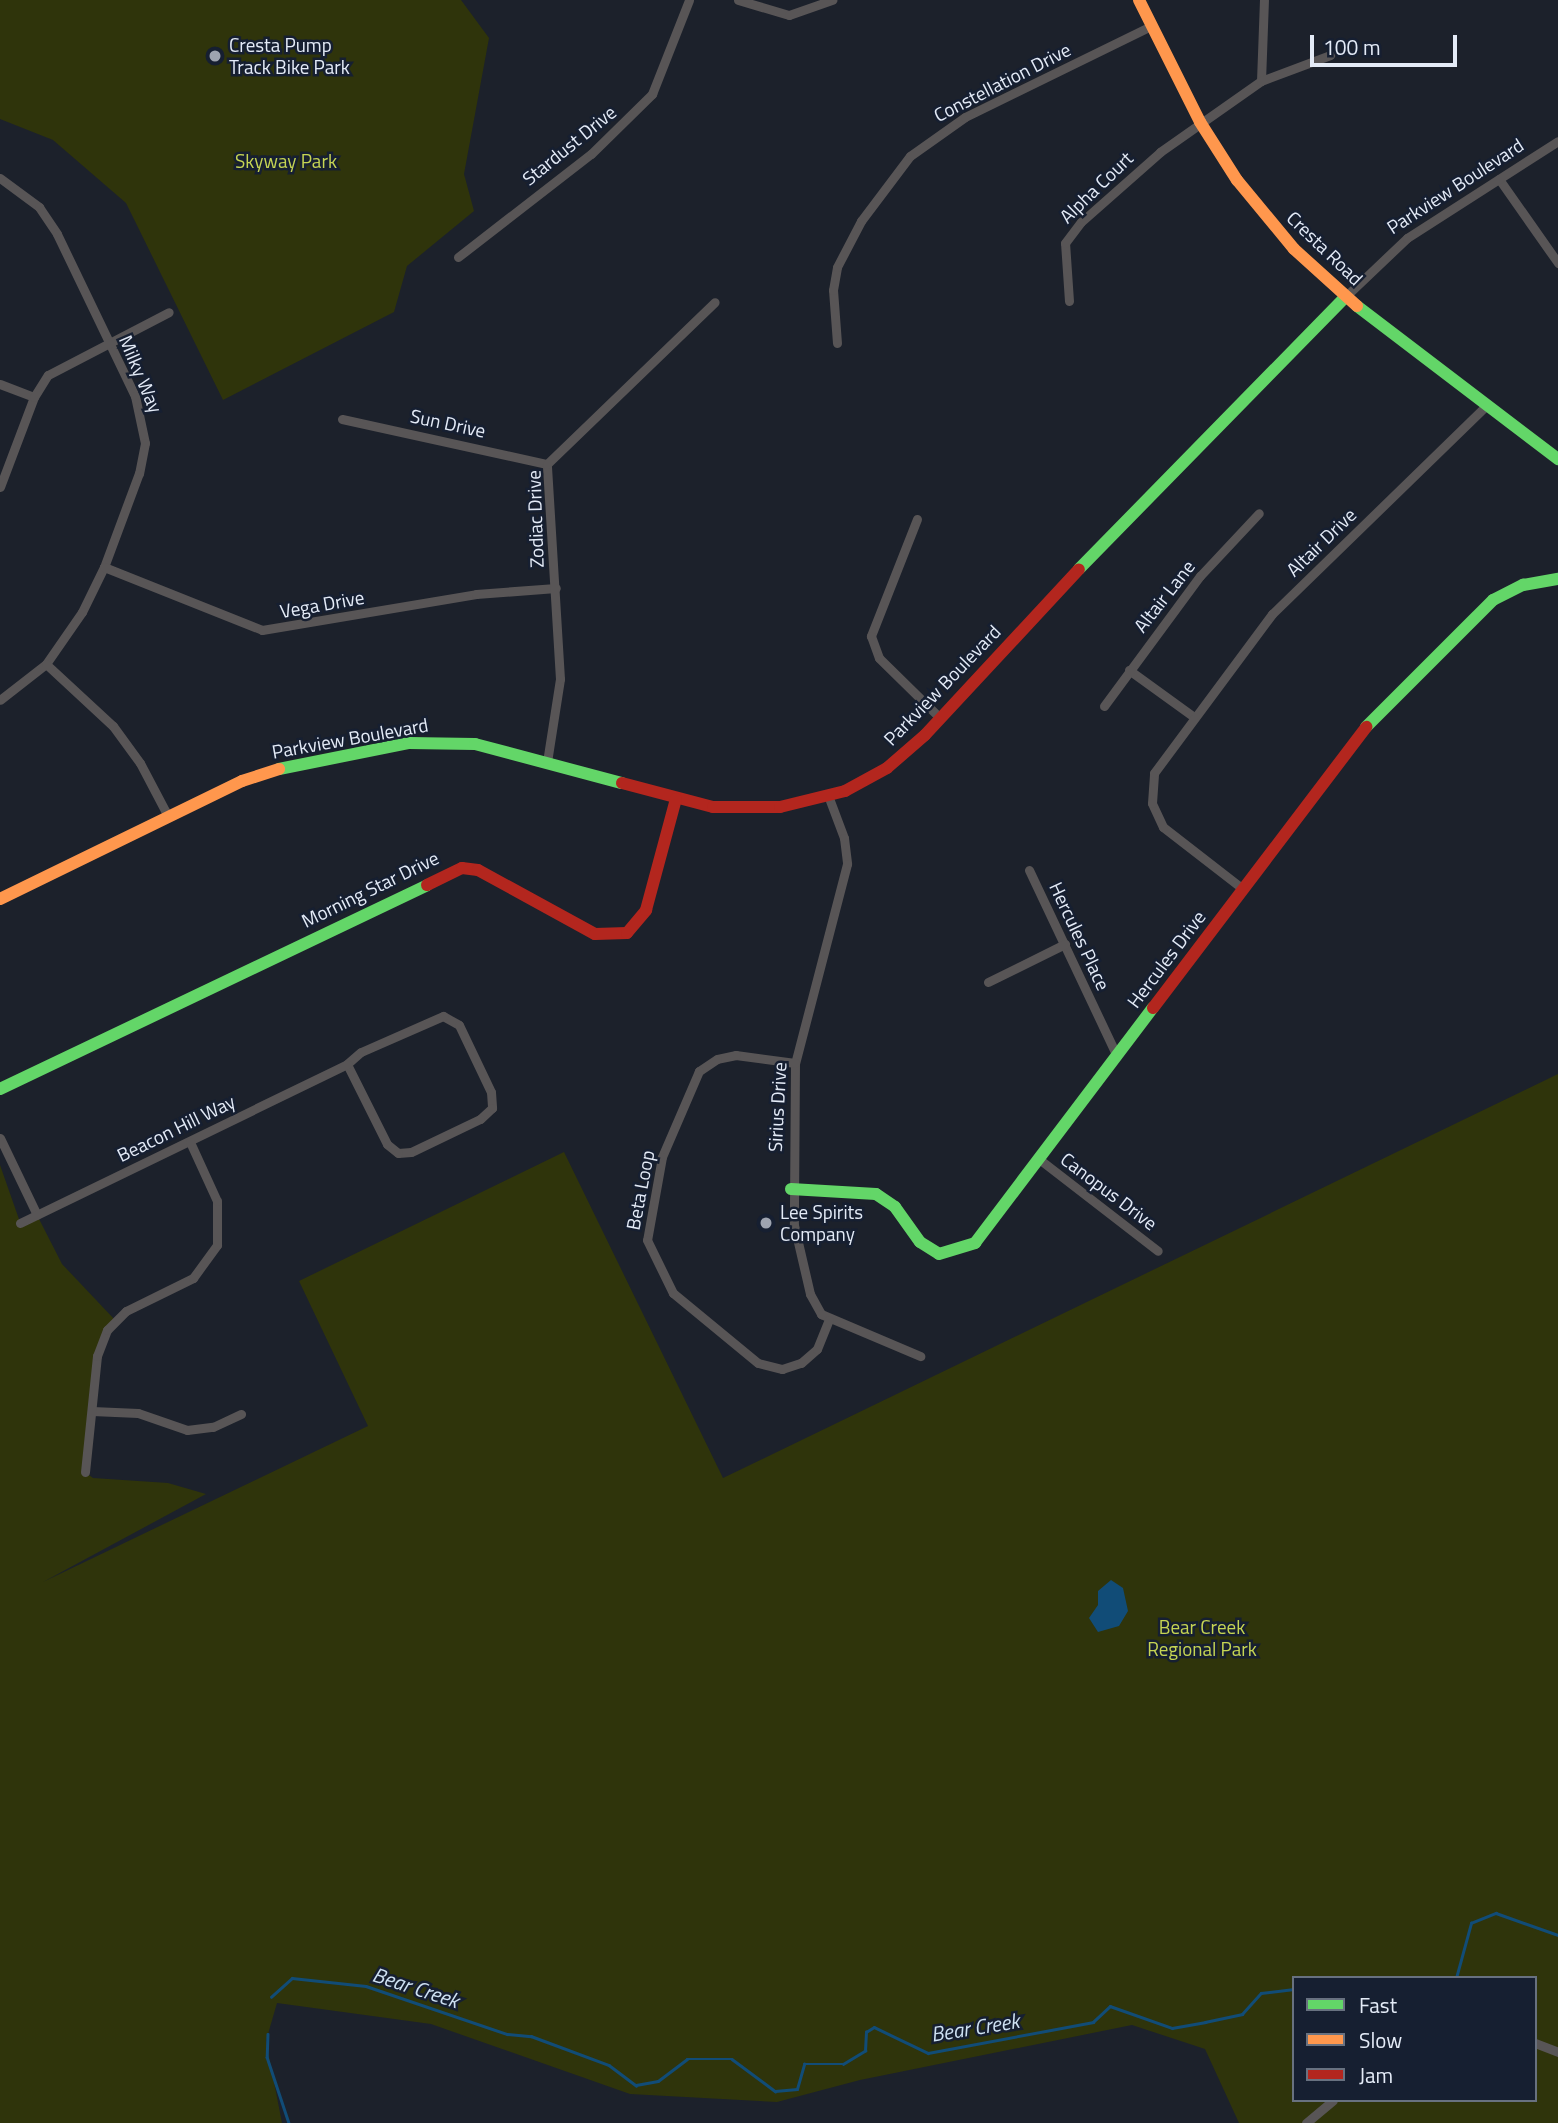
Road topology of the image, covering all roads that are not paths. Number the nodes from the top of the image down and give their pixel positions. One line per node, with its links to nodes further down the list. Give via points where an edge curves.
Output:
1 (689, 0): 13 (street, Stardust Drive, via 652,94 592,154)
2 (738, 0): 3 (street, via 789,15)
3 (832, 0)
4 (1139, 0): 6 (street, Cresta Road)
5 (1264, 0): 8 (street)
6 (1151, 26): 9 (street, Cresta Road); 20 (street, Constellation Drive, via 965,117 910,156 868,210 837,267 833,290)
7 (1330, 55): 8 (street, via 1312,58)
8 (1261, 81): 9 (street)
9 (1200, 122): 15 (street, Cresta Road, via 1259,209); 16 (street, Alpha Court, via 1072,231 1064,258)
10 (1558, 141): 12 (street, Parkview Boulevard)
11 (0, 178): 19 (street, Milky Way, via 28,196 50,222)
12 (1499, 179): 14 (street); 15 (street, Parkview Boulevard, via 1396,247)
13 (458, 257)
14 (1558, 263)
15 (1345, 297): 23 (street, Cresta Road); 37 (street, Parkview Boulevard)
16 (1069, 301)
17 (715, 302): 26 (street, Zodiac Drive)
18 (169, 312): 19 (street)
19 (108, 341): 22 (street, via 55,369); 30 (street, Milky Way, via 135,396 145,443 139,473)
20 (837, 343)
21 (0, 384): 22 (street)
22 (34, 397): 27 (street)
23 (1487, 405): 25 (street, Cresta Road); 38 (street, Altair Drive, via 1272,614)
24 (342, 419): 26 (street, Sun Drive)
25 (1558, 459)
26 (547, 464): 32 (street, Zodiac Drive)
27 (0, 487)
28 (1259, 513): 34 (street, Altair Lane, via 1214,560)
29 (917, 519): 37 (street, via 871,636 879,658)
30 (104, 567): 32 (street, Vega Drive, via 262,630 476,594); 33 (street, Milky Way, via 82,612)
31 (1558, 579): 44 (street, Hercules Drive, via 1523,585 1493,600 1391,697)
32 (556, 588): 39 (street, Zodiac Drive, via 559,687)
33 (46, 664): 35 (street, Milky Way); 42 (street, via 113,726)
34 (1129, 670): 36 (street, Altair Lane); 38 (street)
35 (0, 700)
36 (1104, 706)
37 (940, 718): 40 (street, Parkview Boulevard, via 887,768)
38 (1194, 718): 44 (street, Altair Drive, via 1160,762 1151,789 1155,815 1176,840)
39 (547, 762): 41 (street, Parkview Boulevard); 42 (street, Parkview Boulevard, via 454,741 409,743 265,773)
40 (830, 798): 41 (street, Parkview Boulevard, via 738,810); 49 (street, Sirius Drive, via 844,838 847,864)
41 (676, 799): 51 (street, Morning Star Drive, via 646,910 627,933 596,934 478,870 462,868)
42 (168, 816): 45 (street, Parkview Boulevard)
43 (1029, 870): 46 (street, Hercules Place)
44 (1243, 889): 48 (street, Hercules Drive)
45 (0, 899)
46 (1065, 944): 47 (street); 48 (street, Hercules Place)
47 (988, 982)
48 (1117, 1056): 54 (street, Hercules Drive)
49 (796, 1063): 55 (street, Sirius Drive); 59 (street, Beta Loop, via 736,1055 717,1059 699,1071 662,1157 647,1240 673,1293 758,1363 782,1369 801,1363 817,1349)
50 (347, 1064): 50 (street, Beacon Hill Way, via 361,1052 443,1016 459,1025 491,1092 492,1108 480,1119 411,1152 398,1153 387,1144); 53 (street, Beacon Hill Way)
51 (0, 1089)
52 (0, 1138): 56 (street)
53 (190, 1142): 56 (street, Beacon Hill Way); 61 (street, via 218,1202 217,1245 193,1278 127,1311 107,1330 97,1356)
54 (1039, 1159): 55 (street, Hercules Drive, via 975,1243 953,1253 929,1250 895,1207 876,1194); 58 (street, Canopus Drive)
55 (791, 1189): 59 (street, Sirius Drive, via 810,1294)
56 (37, 1215): 57 (street, Beacon Hill Way)
57 (20, 1223)
58 (1158, 1251)
59 (829, 1320): 60 (street)
60 (920, 1356)
61 (92, 1411): 62 (street, via 138,1413 187,1430 213,1427); 63 (street)
62 (241, 1414)
63 (85, 1472)
64 (1537, 2044): 65 (street)
65 (1558, 2052)
66 (1331, 2102): 67 (street)
67 (1306, 2123)

